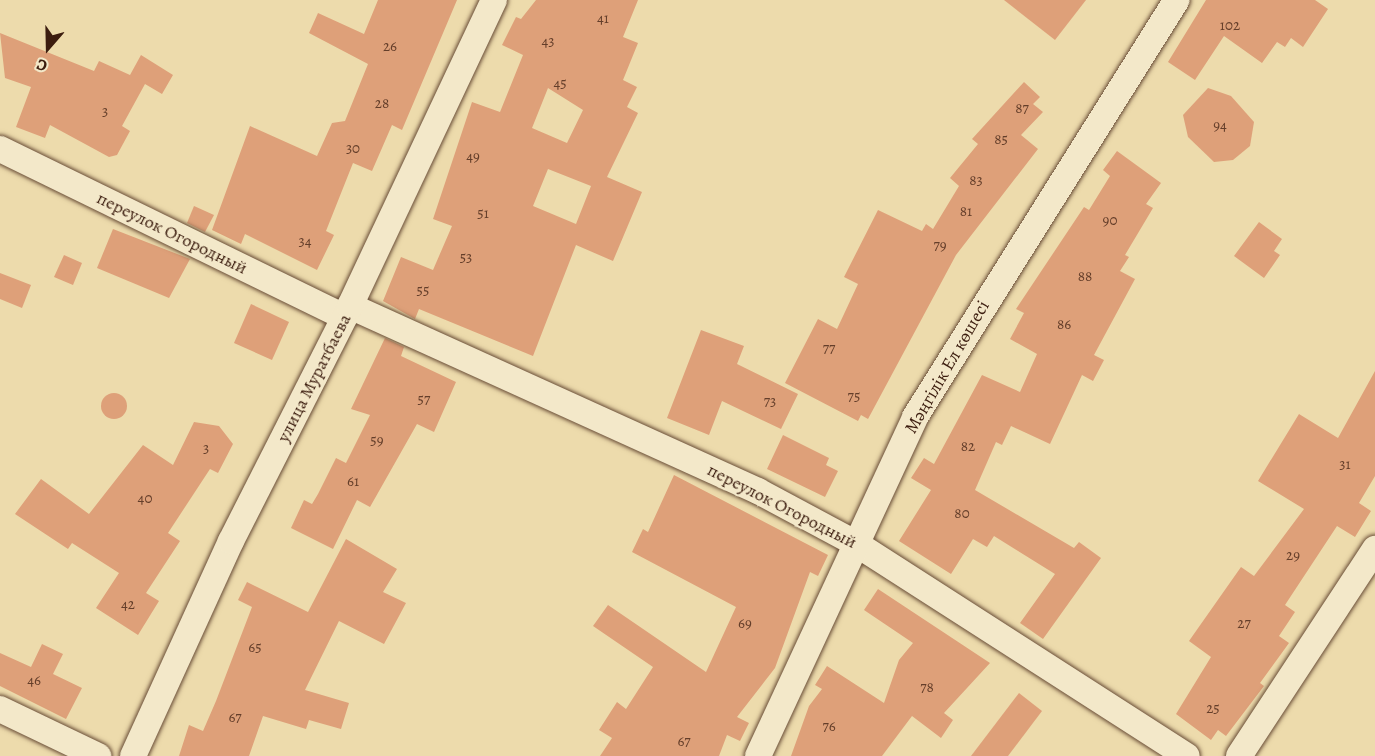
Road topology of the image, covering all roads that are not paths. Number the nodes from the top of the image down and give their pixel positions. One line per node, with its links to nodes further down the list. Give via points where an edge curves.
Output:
1 (494, 0): 4 (street, улица Муратбаева)
2 (1178, 0): 5 (street, Мәңгілік Ел көшесі, via 915,417)
3 (0, 149): 4 (street, переулок Огородный)
4 (347, 312): 5 (street, переулок Огородный, via 758,491); 9 (street, улица Муратбаева, via 231,541)
5 (855, 543): 10 (street, Мәңгілік Ел көшесі, via 838,590); 11 (street, переулок Огородный)
6 (1375, 549): 12 (street)
7 (0, 709): 8 (street)
8 (98, 756)
9 (133, 756)
10 (758, 756)
11 (1187, 756)
12 (1239, 756)

